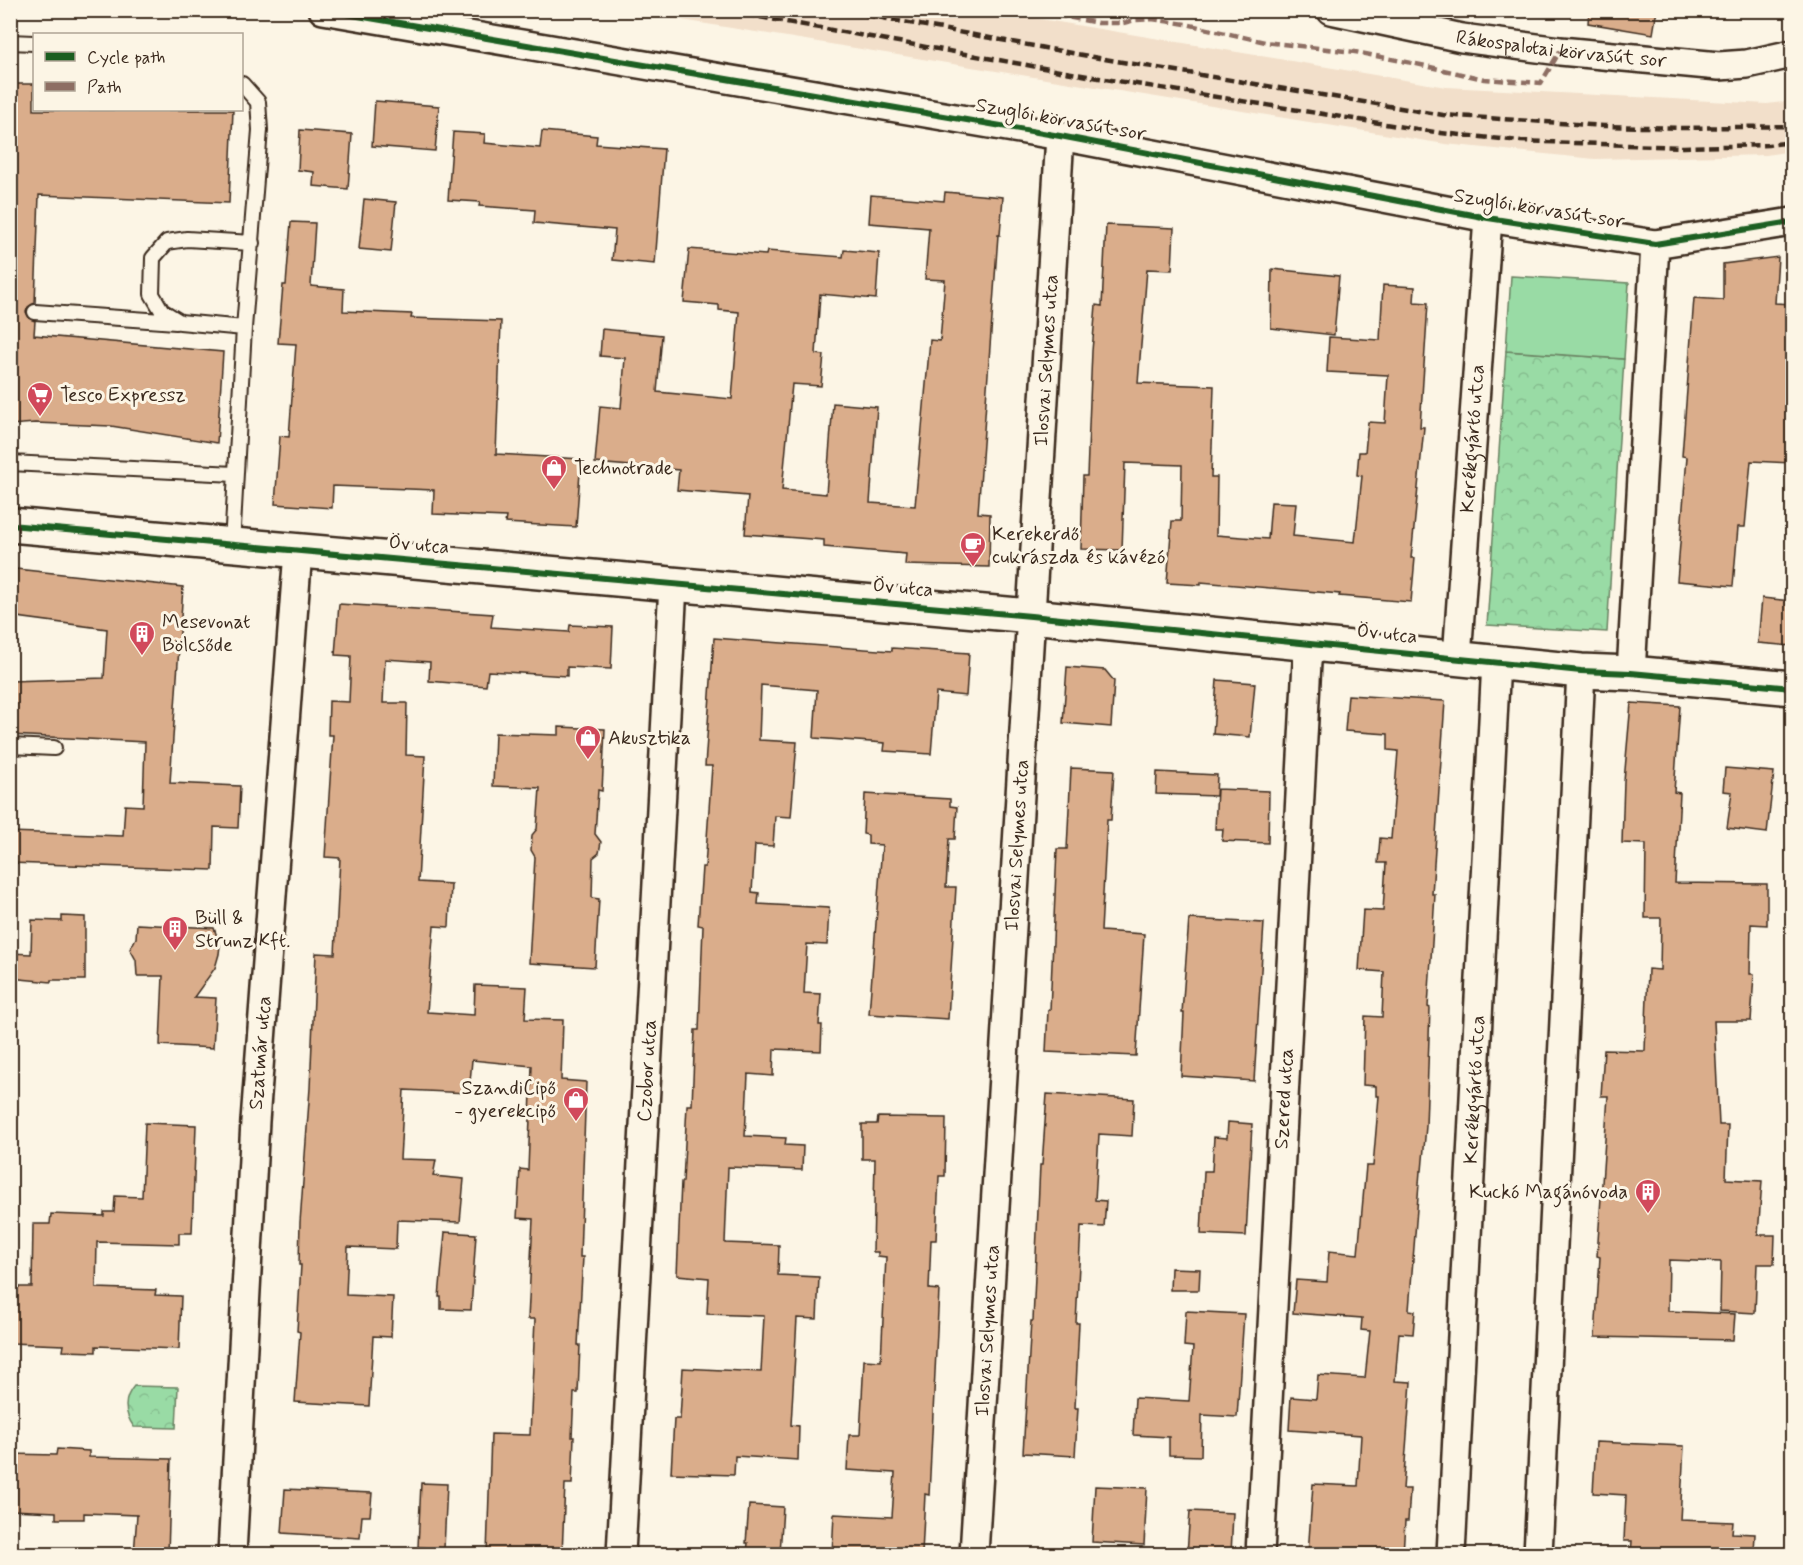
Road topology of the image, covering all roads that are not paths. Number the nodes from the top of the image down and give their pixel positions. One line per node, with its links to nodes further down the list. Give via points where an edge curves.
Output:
1 (323, 10): 7 (street, Szuglói körvasút sor)
2 (1331, 10): 5 (street, Rákospalotai körvasút sor, via 1462,38 1560,51 1719,66)
3 (10, 42): 4 (lane)
4 (33, 43)
5 (1792, 54)
6 (243, 85): 10 (lane, via 258,102 260,130)
7 (1060, 136): 8 (street, Szuglói körvasút sor); 21 (street, Ilosvai Selymes utca)
8 (1488, 219): 11 (street, Szuglói körvasút sor); 23 (street, Kerékgyártó utca)
9 (1792, 222): 11 (street, Szuglói körvasút sor)
10 (252, 243): 13 (lane, via 187,239 167,242 153,258 152,294 162,311); 14 (lane)
11 (1655, 244): 26 (street)
12 (35, 312): 13 (lane)
13 (180, 322): 14 (lane)
14 (244, 328): 16 (lane)
15 (10, 463): 16 (lane)
16 (235, 474): 18 (lane)
17 (10, 525): 18 (street, Öv utca)
18 (232, 545): 19 (street, Öv utca)
19 (298, 551): 20 (street, Öv utca); 30 (street, Szatmár utca, via 255,1121)
20 (673, 585): 21 (street, Öv utca); 31 (street, Czobor utca)
21 (1031, 616): 22 (street, Öv utca); 32 (street, Ilosvai Selymes utca)
22 (1308, 643): 23 (street, Öv utca); 33 (street, Szered utca)
23 (1457, 658): 24 (street, Öv utca)
24 (1496, 661): 25 (street, Öv utca); 34 (street, Kerékgyártó utca)
25 (1581, 671): 26 (street, Öv utca); 35 (street)
26 (1631, 673): 27 (street, Öv utca)
27 (1792, 688)
28 (10, 746): 29 (lane)
29 (54, 748)
30 (232, 1554)
31 (621, 1554)
32 (974, 1554)
33 (1260, 1554)
34 (1451, 1554)
35 (1538, 1554)

